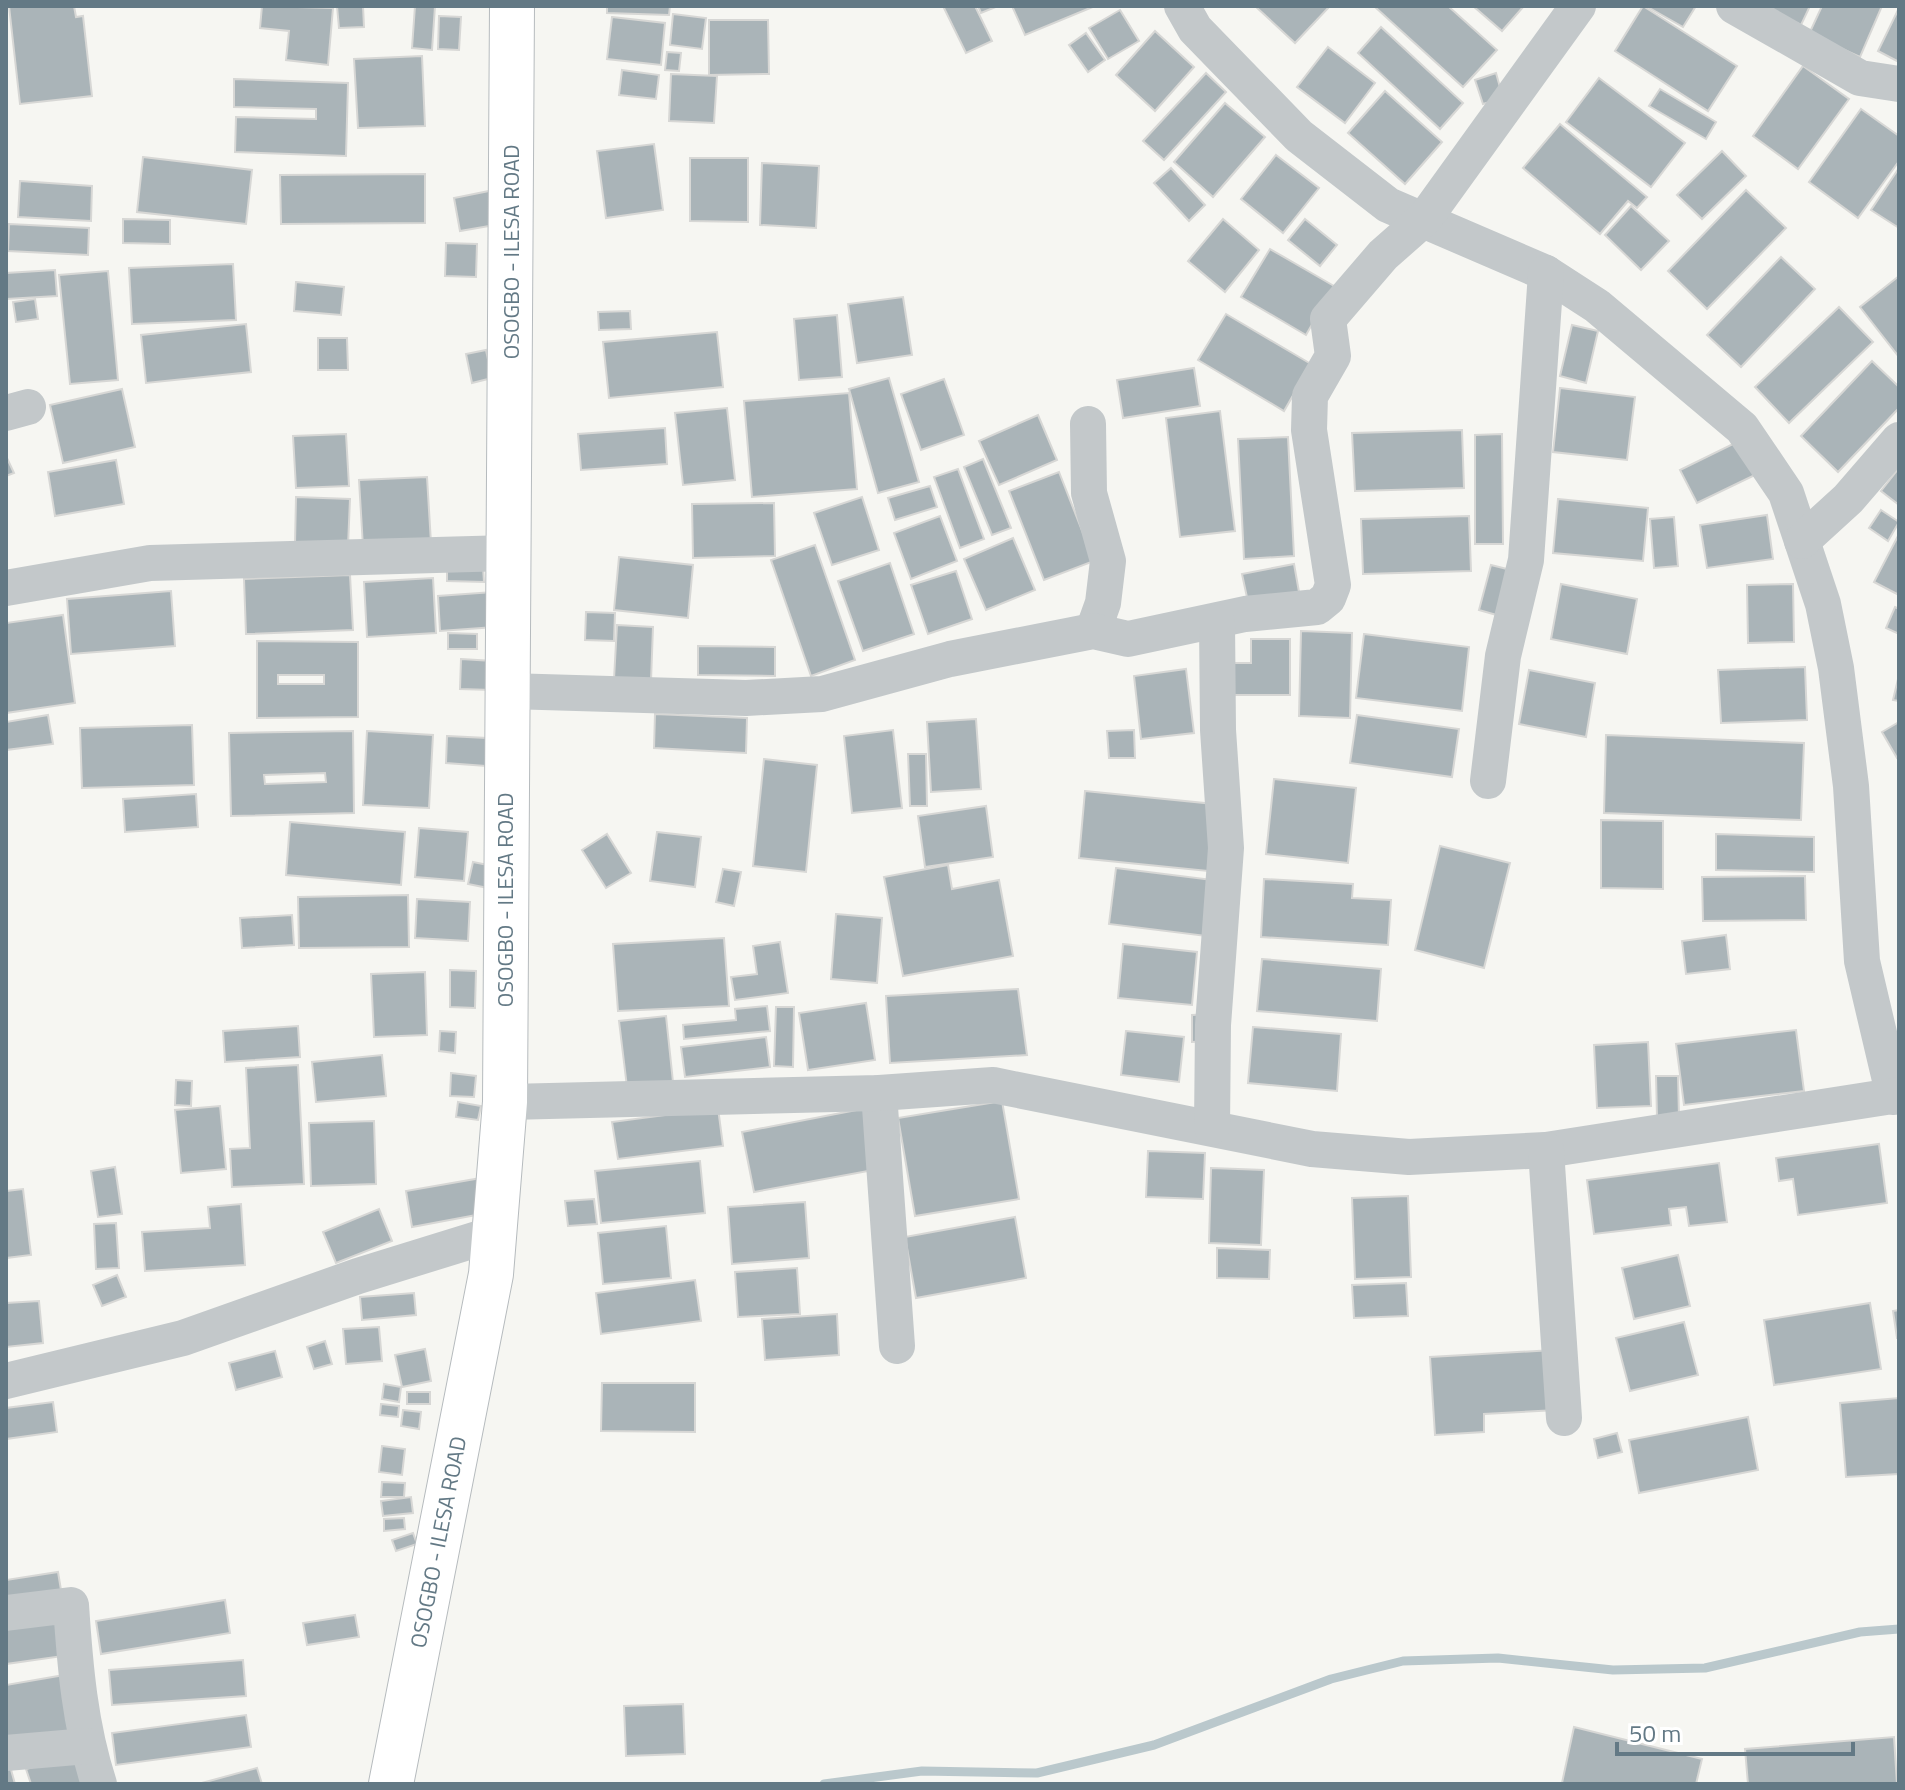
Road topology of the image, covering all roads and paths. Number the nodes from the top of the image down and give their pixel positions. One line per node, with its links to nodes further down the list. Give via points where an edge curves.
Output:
1 (512, 6): 13 (main road, OSOGBO - ILESA ROAD)
2 (1182, 6): 6 (street, via 1195,29 1299,136)
3 (1578, 6): 7 (street)
4 (1734, 6): 5 (street, via 1860,78)
5 (1899, 84)
6 (1388, 205): 7 (street); 8 (street, via 1379,228)
7 (1425, 218): 8 (street); 9 (street)
8 (1383, 255): 15 (street, via 1328,319 1333,356 1310,396 1309,430 1333,585 1328,598 1317,607)
9 (1546, 273): 12 (street, via 1597,306 1742,428 1786,493); 18 (street, via 1526,560 1503,656)
10 (1088, 424): 16 (street, via 1089,493 1108,561)
11 (1899, 440): 12 (street, via 1848,499)
12 (1802, 541): 20 (street, via 1836,668 1851,786 1862,961)
13 (509, 553): 14 (street, via 150,563); 17 (main road, OSOGBO - ILESA ROAD)
14 (6, 588)
15 (1217, 622): 16 (street, via 1128,639); 22 (street, via 1226,848 1213,1025)
16 (1093, 631): 17 (street, via 950,659 822,694 746,698)
17 (505, 691): 21 (main road, OSOGBO - ILESA ROAD)
18 (1488, 781)
19 (879, 1093): 21 (street); 22 (street, via 993,1085); 25 (street)
20 (1896, 1096): 23 (street)
21 (505, 1102): 24 (main road, OSOGBO - ILESA ROAD)
22 (1212, 1127): 23 (street, via 1312,1149 1409,1157)
23 (1546, 1150): 27 (street)
24 (497, 1233): 26 (street, via 183,1338); 32 (main road, OSOGBO - ILESA ROAD)
25 (897, 1346)
26 (6, 1381)
27 (1564, 1418)
28 (6, 1613): 29 (street, via 71,1605)
29 (87, 1746): 30 (street); 31 (street)
30 (6, 1753)
31 (99, 1784)
32 (391, 1784)

